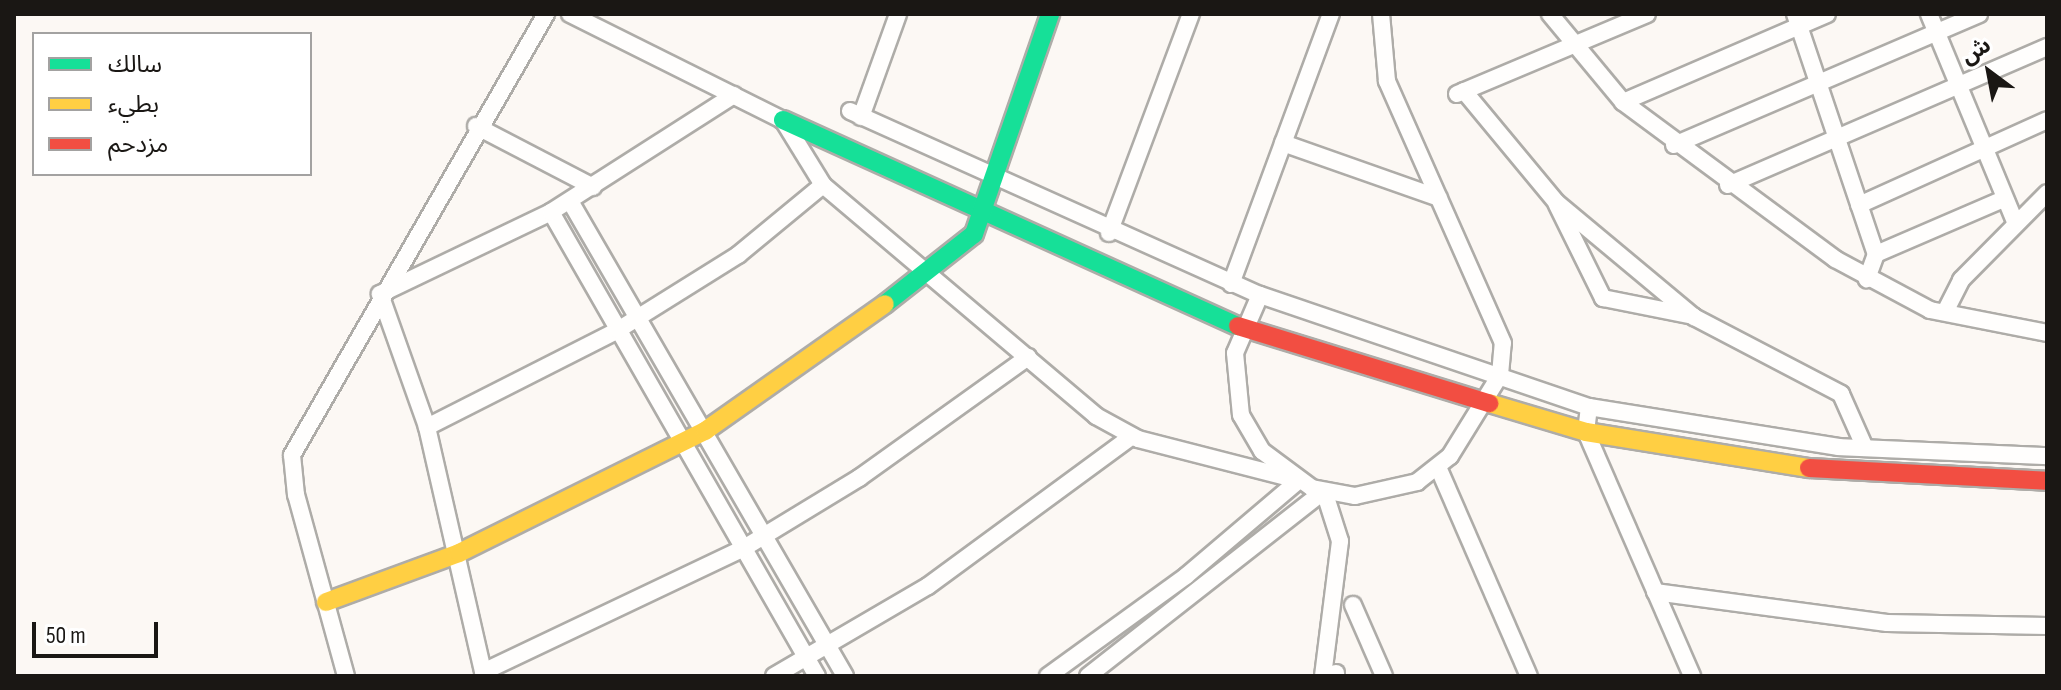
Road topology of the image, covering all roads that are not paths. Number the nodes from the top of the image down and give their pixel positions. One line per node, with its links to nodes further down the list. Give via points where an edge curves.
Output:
1 (546, 14): 23 (street)
2 (570, 14): 19 (street)
3 (898, 14): 28 (street, via 856,114)
4 (1050, 14): 28 (street)
5 (1191, 14): 41 (street)
6 (1331, 14): 25 (street)
7 (1381, 14): 33 (street, via 1387,81)
8 (1550, 14): 15 (street)
9 (1647, 14): 15 (street)
10 (1827, 14): 13 (street)
11 (1929, 14): 14 (street)
12 (1979, 14): 14 (street)
13 (1797, 20): 17 (street); 20 (street)
14 (1937, 32): 17 (street); 18 (street)
15 (1574, 45): 20 (street); 36 (street, via 1461,92)
16 (2047, 47): 18 (street)
17 (1819, 83): 24 (street); 26 (street)
18 (1958, 85): 24 (street); 27 (street)
19 (734, 95): 21 (street); 31 (street)
20 (1623, 102): 26 (street)
21 (783, 120): 29 (street); 39 (street)
22 (2047, 120): 27 (street)
23 (476, 126): 31 (street); 46 (street)
24 (1836, 138): 30 (street); 37 (street)
25 (1283, 143): 33 (street); 45 (street)
26 (1674, 145): 30 (street)
27 (1983, 151): 34 (street); 37 (street)
28 (989, 177): 39 (street); 41 (street)
29 (823, 185): 43 (street); 49 (street, via 738,255)
30 (1728, 185): 44 (street)
31 (593, 187): 35 (street)
32 (2047, 193): 40 (street)
33 (1439, 198): 55 (street, via 1503,343)
34 (2004, 199): 40 (street); 42 (street)
35 (570, 201): 38 (street); 49 (street)
36 (1556, 202): 50 (street); 50 (street, via 1603,298)
37 (1859, 205): 42 (street)
38 (551, 212): 46 (street); 52 (street)
39 (980, 214): 43 (street, via 974,234); 51 (street)
40 (2015, 222): 48 (street, via 1961,280)
41 (1109, 233): 45 (street)
42 (1876, 254): 44 (street)
43 (928, 271): 54 (street); 59 (street, via 816,359)
44 (1867, 279): 48 (street, via 1907,302)
45 (1231, 284): 47 (street)
46 (380, 294): 58 (street); 73 (street, via 292,455)
47 (1260, 295): 51 (street); 55 (street)
48 (1945, 312): 53 (street)
49 (639, 317): 52 (street); 59 (street)
50 (1694, 317): 63 (street, via 1841,394)
51 (1242, 328): 56 (street); 66 (street, via 1233,373 1241,415 1262,451)
52 (618, 330): 58 (street); 62 (street)
53 (2047, 333)
54 (1028, 357): 61 (street, via 1096,416); 69 (street, via 935,427)
55 (1500, 375): 56 (street); 57 (street)
56 (1485, 402): 60 (street); 65 (street)
57 (1589, 407): 60 (street); 63 (street)
58 (427, 427): 71 (street)
59 (705, 431): 62 (street); 69 (street)
60 (1586, 432): 67 (street, via 1833,472); 72 (street)
61 (1132, 436): 66 (street); 76 (street, via 1012,529)
62 (683, 443): 70 (street); 71 (street)
63 (1865, 448): 64 (street)
64 (2047, 456)
65 (1438, 467): 68 (street, via 1376,495); 87 (street)
66 (1296, 480): 68 (street); 84 (street, via 1186,576)
67 (2047, 481)
68 (1324, 491): 79 (street, via 1340,555); 85 (street)
69 (764, 537): 70 (street); 76 (street)
70 (744, 548): 77 (street); 78 (street)
71 (459, 553): 73 (street); 78 (street)
72 (1655, 592): 75 (street, via 1887,623); 88 (street)
73 (326, 602): 80 (street)
74 (1353, 605): 86 (street)
75 (2047, 626)
76 (828, 647): 77 (street); 83 (street)
77 (807, 659): 81 (street); 82 (street)
78 (483, 674)
79 (1332, 675)
80 (346, 676)
81 (774, 676)
82 (817, 676)
83 (845, 676)
84 (1048, 676)
85 (1088, 676)
86 (1384, 676)
87 (1529, 676)
88 (1692, 676)

